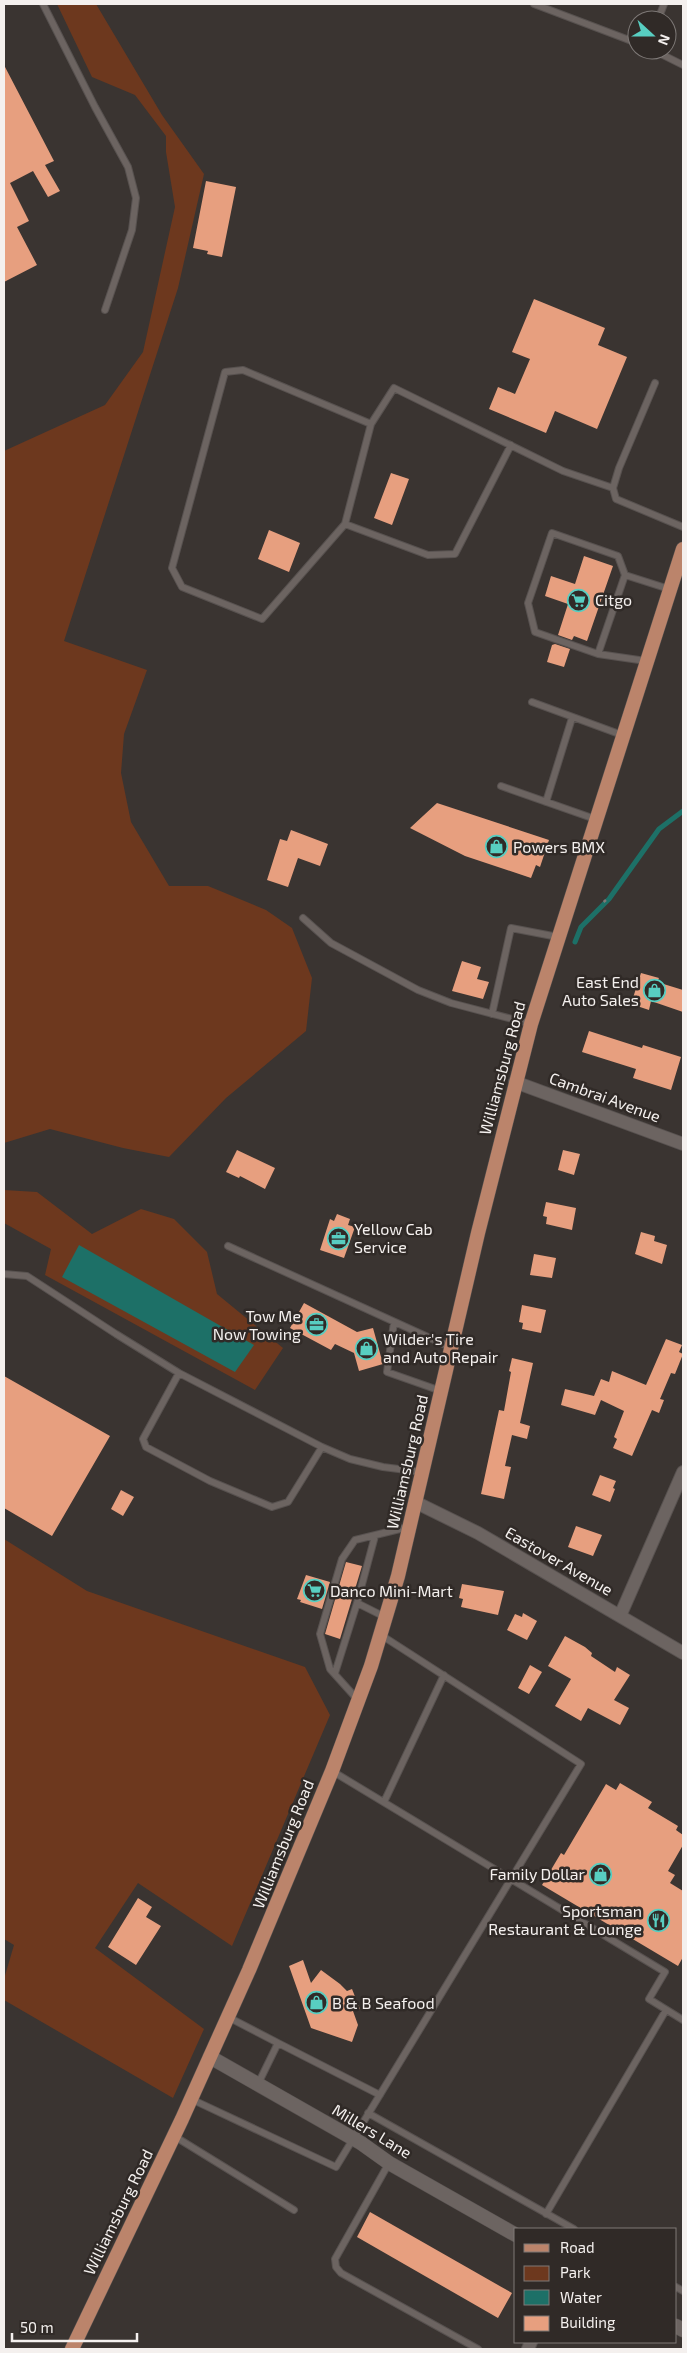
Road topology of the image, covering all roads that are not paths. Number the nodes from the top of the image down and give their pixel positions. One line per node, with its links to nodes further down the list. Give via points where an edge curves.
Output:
1 (43, 4): 4 (lane, via 128,167 136,198 132,230)
2 (534, 4): 3 (lane)
3 (627, 39)
4 (105, 310)
5 (655, 383): 8 (lane)
6 (371, 424): 7 (lane, via 394,388); 9 (lane); 9 (lane, via 243,370 225,372 172,568 182,587 262,619)
7 (511, 445): 8 (lane, via 564,471); 9 (lane, via 455,554 428,555)
8 (613, 488): 10 (lane, via 616,499)
9 (345, 524)
10 (683, 528)
11 (683, 549): 13 (main road, Williamsburg Road)
12 (625, 575): 13 (lane); 14 (lane); 14 (lane, via 618,556 552,533 528,603 535,632)
13 (669, 589): 15 (main road, Williamsburg Road)
14 (598, 654): 15 (lane)
15 (646, 661): 18 (main road, Williamsburg Road)
16 (532, 702): 17 (lane)
17 (572, 718): 18 (lane); 20 (lane)
18 (622, 735): 21 (main road, Williamsburg Road)
19 (502, 786): 20 (lane)
20 (546, 802): 21 (lane)
21 (595, 819): 23 (main road, Williamsburg Road)
22 (303, 918): 24 (lane, via 332,943 418,990)
23 (558, 937): 24 (lane, via 511,928); 25 (main road, Williamsburg Road)
24 (492, 1014): 25 (lane)
25 (531, 1024): 26 (main road, Williamsburg Road)
26 (515, 1082): 27 (street, Cambrai Avenue); 31 (main road, Williamsburg Road)
27 (683, 1144)
28 (228, 1246): 30 (lane)
29 (4, 1274): 32 (lane, via 27,1276)
30 (394, 1322): 31 (lane); 33 (lane, via 387,1372)
31 (452, 1348): 33 (main road, Williamsburg Road)
32 (180, 1373): 34 (lane); 34 (lane, via 143,1439 146,1447 210,1481 272,1507 288,1502)
33 (441, 1391): 35 (main road, Williamsburg Road)
34 (322, 1447): 35 (lane, via 350,1459)
35 (422, 1472): 37 (main road, Williamsburg Road)
36 (683, 1472): 41 (street)
37 (415, 1502): 38 (main road, Williamsburg Road); 41 (street, Eastover Avenue, via 478,1533)
38 (410, 1527): 39 (lane); 42 (main road, Williamsburg Road)
39 (375, 1536): 40 (lane); 45 (lane, via 356,1540 342,1559 330,1596 320,1634 330,1669)
40 (357, 1603): 42 (lane); 45 (lane)
41 (620, 1616): 44 (street, Eastover Avenue)
42 (386, 1618): 43 (main road, Williamsburg Road)
43 (381, 1635): 46 (lane); 47 (main road, Williamsburg Road)
44 (683, 1653)
45 (335, 1673): 47 (lane)
46 (444, 1675): 49 (lane); 50 (lane, via 581,1764)
47 (358, 1701): 48 (main road, Williamsburg Road)
48 (332, 1771): 49 (lane); 52 (main road, Williamsburg Road)
49 (384, 1802): 50 (lane)
50 (512, 1881): 51 (lane, via 665,1972 649,1999); 57 (lane)
51 (666, 2010): 53 (lane); 64 (lane)
52 (228, 2017): 54 (lane); 55 (main road, Williamsburg Road)
53 (683, 2020)
54 (278, 2043): 56 (lane); 57 (lane)
55 (210, 2057): 56 (street, Millers Lane); 58 (main road, Williamsburg Road)
56 (258, 2085): 61 (street, Millers Lane)
57 (380, 2095): 59 (lane)
58 (191, 2099): 60 (main road, Williamsburg Road); 61 (lane, via 336,2167)
59 (368, 2113): 61 (lane); 64 (lane)
60 (174, 2136): 63 (lane); 67 (main road, Williamsburg Road)
61 (353, 2138): 62 (street, Millers Lane)
62 (389, 2163): 66 (street, Millers Lane); 68 (lane, via 335,2259 336,2267 341,2273)
63 (294, 2210)
64 (546, 2214): 65 (lane)
65 (572, 2228)
66 (514, 2234)
67 (72, 2349)
68 (478, 2349)

